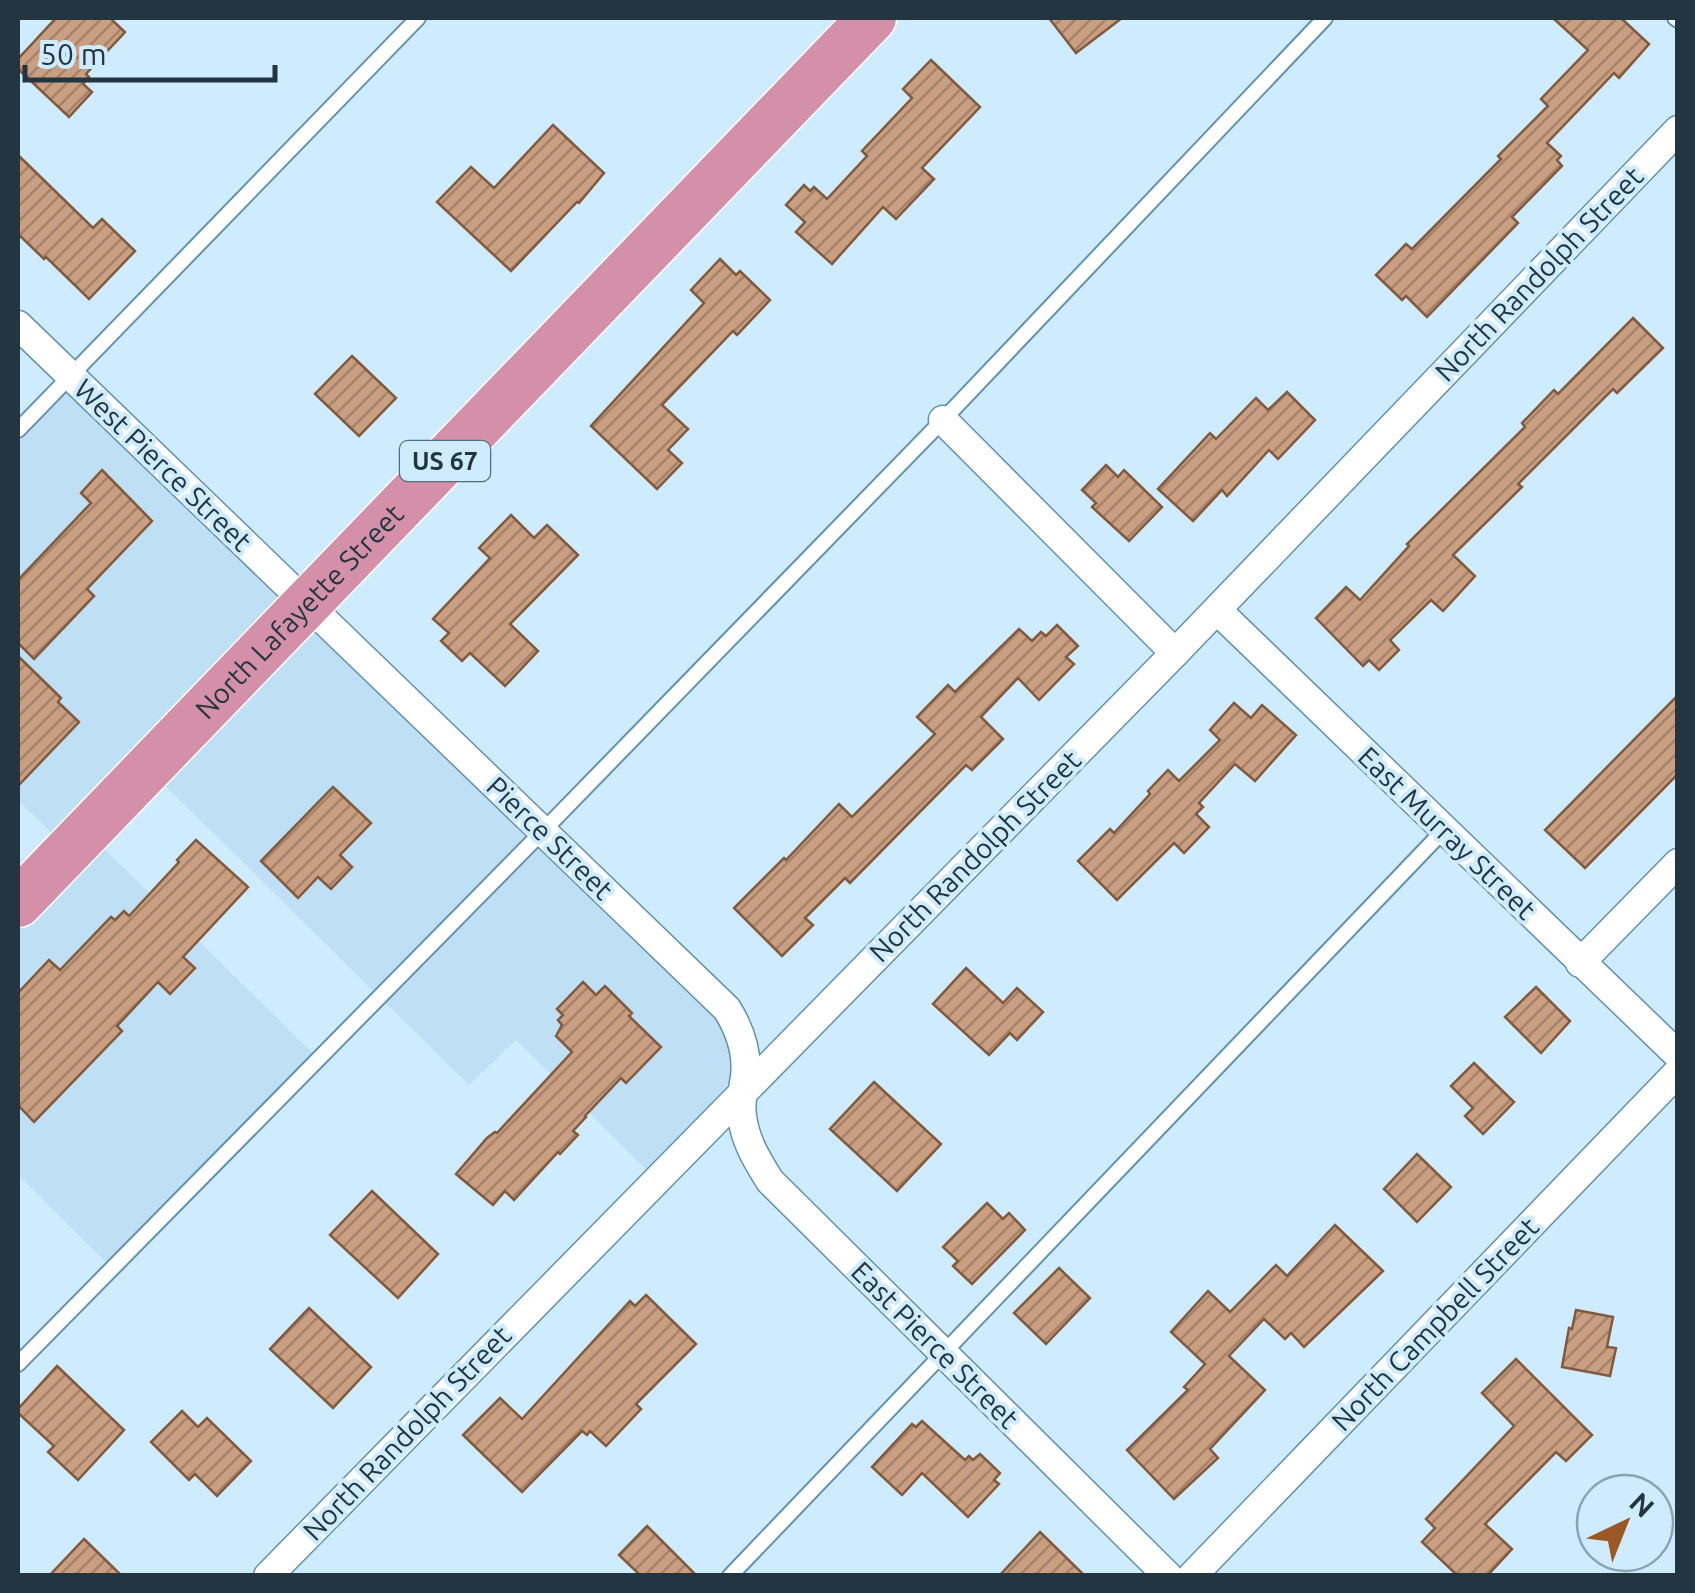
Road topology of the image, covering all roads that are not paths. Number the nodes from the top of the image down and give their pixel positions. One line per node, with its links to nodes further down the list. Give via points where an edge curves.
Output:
1 (418, 18): 6 (lane)
2 (872, 18): 9 (highway, North Lafayette Street / US 67)
3 (1325, 18): 7 (lane)
4 (1678, 130): 10 (street, North Randolph Street)
5 (18, 325): 6 (street, West Pierce Street)
6 (70, 376): 8 (lane); 9 (street, West Pierce Street)
7 (943, 420): 11 (street); 13 (lane)
8 (18, 430)
9 (308, 604): 13 (street, Pierce Street); 15 (highway, North Lafayette Street / US 67)
10 (1217, 610): 11 (street, North Randolph Street); 12 (street, East Murray Street)
11 (1175, 654): 19 (street, North Randolph Street)
12 (1444, 830): 16 (street, East Murray Street); 20 (lane)
13 (543, 831): 19 (street, Pierce Street, via 727,1009 746,1059); 21 (lane)
14 (1678, 864): 16 (street)
15 (18, 903)
16 (1580, 963): 17 (street, East Murray Street)
17 (1678, 1055)
18 (1678, 1072): 25 (street, North Campbell Street)
19 (740, 1094): 20 (street, East Pierce Street, via 744,1131 770,1181); 22 (street, North Randolph Street)
20 (943, 1353): 23 (lane); 24 (street, East Pierce Street)
21 (18, 1364)
22 (268, 1576)
23 (730, 1576)
24 (1168, 1576)
25 (1192, 1576)

